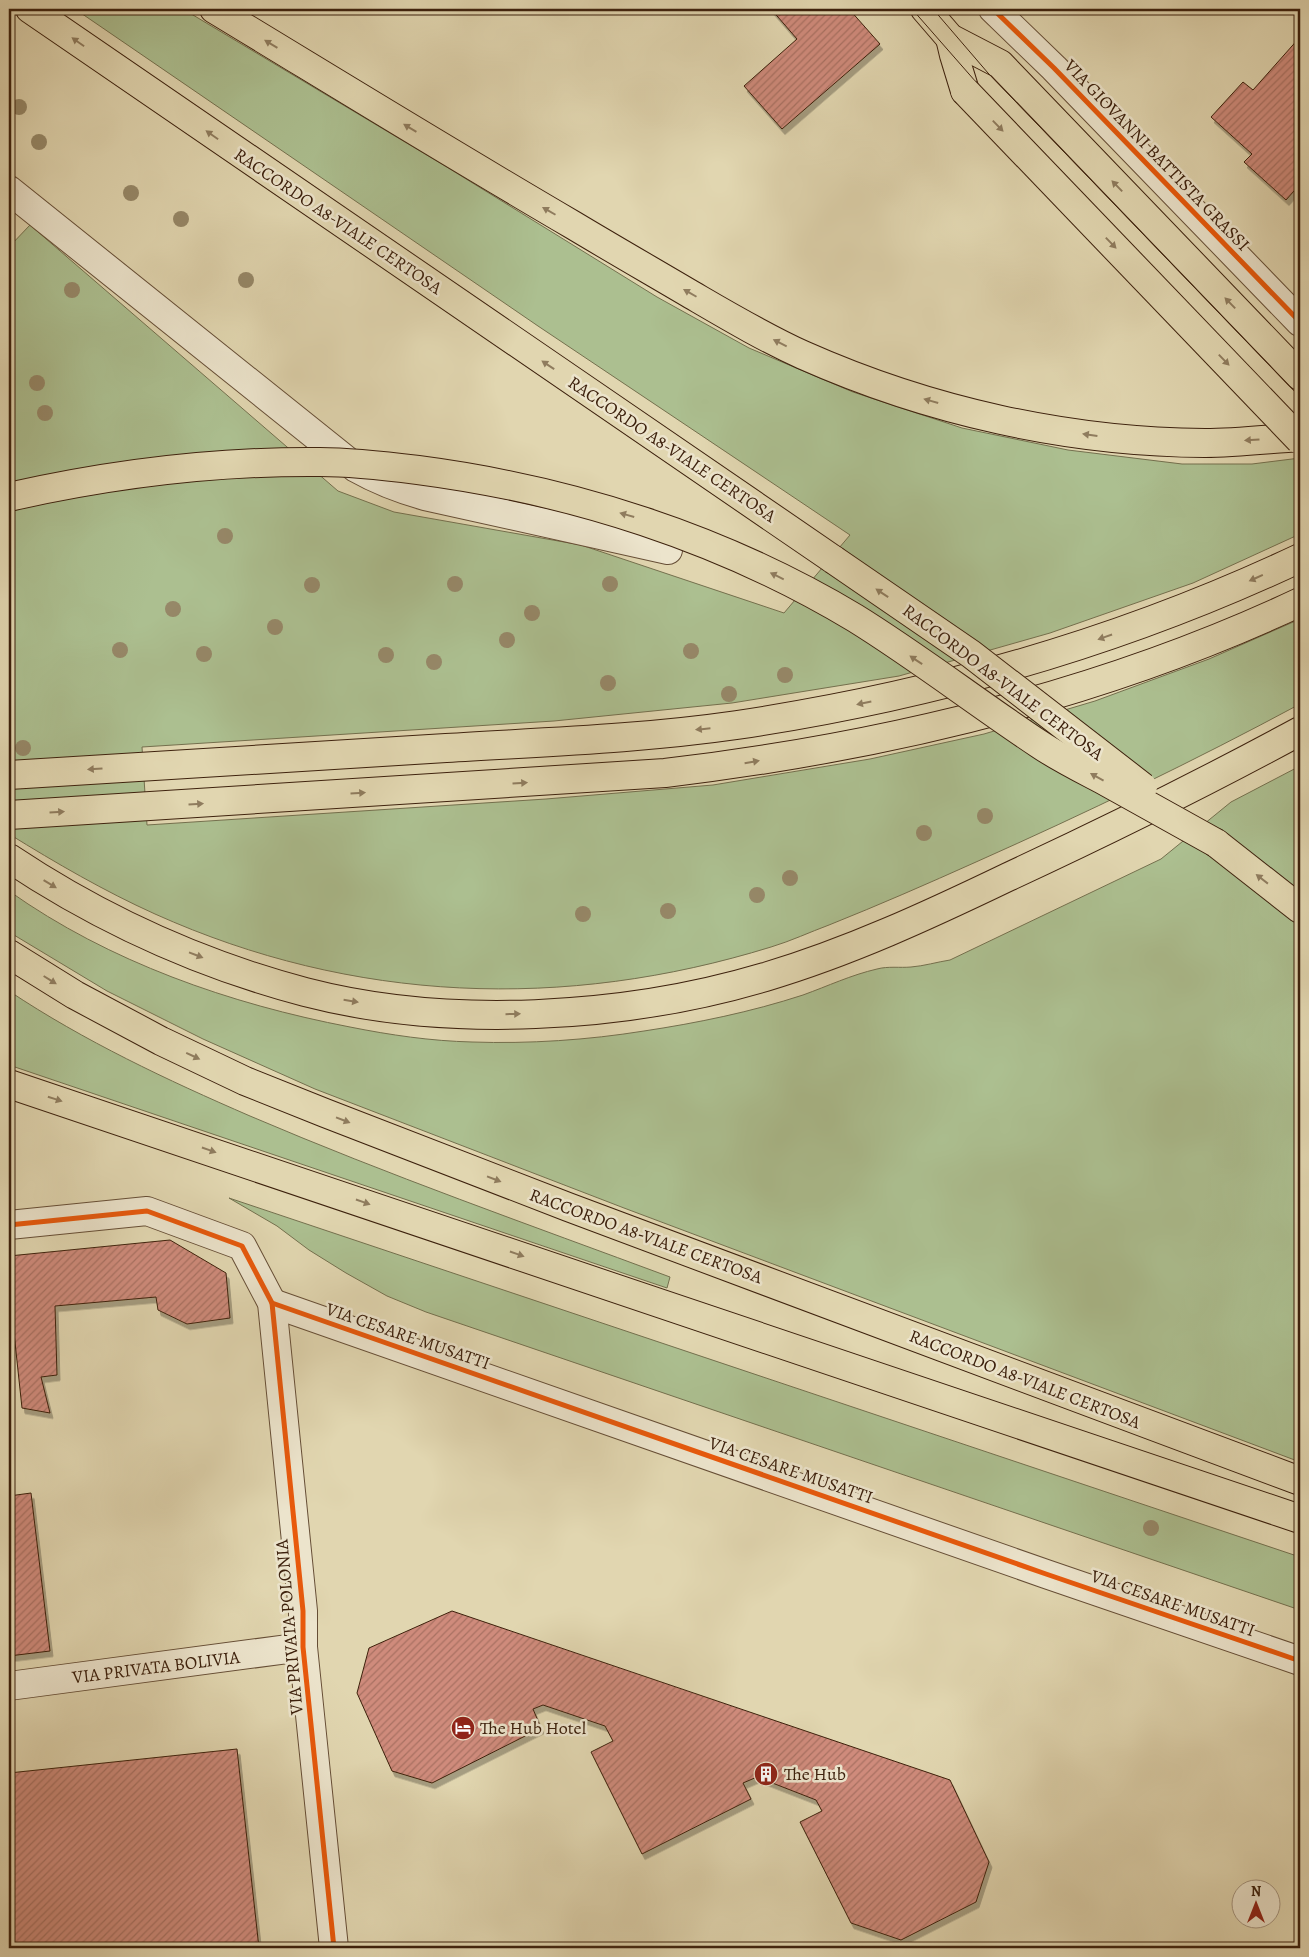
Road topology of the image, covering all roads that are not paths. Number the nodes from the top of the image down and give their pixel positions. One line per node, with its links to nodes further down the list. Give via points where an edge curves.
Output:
1 (30, 9): 17 (main road, RACCORDO A8-VIALE CERTOSA, one-way to 1, bridge, via 971,654)
2 (214, 9): 9 (main road, one-way to 2, via 1207,443 1098,437 1036,428 895,391 802,355 732,318 498,181)
3 (925, 9): 5 (main road)
4 (993, 9): 7 (street, VIA GIOVANNI BATTISTA GRASSI)
5 (950, 38): 8 (main road, one-way to 5, via 1000,64); 9 (main road, one-way to 9, bridge, via 965,91)
6 (9, 190): 11 (street, via 356,468 377,480 425,496)
7 (1300, 322)
8 (1300, 376)
9 (1300, 438)
10 (9, 497): 17 (main road, one-way to 10, bridge, via 1042,746 855,618 779,577 698,540 592,505 520,487 452,475 323,462 234,463 166,470 80,482)
11 (668, 550)
12 (1300, 558): 15 (main road, one-way to 15, via 1139,626 1066,651 919,691 844,707 734,725 602,738)
13 (1300, 602): 16 (main road, one-way to 13, via 665,773 742,764 913,732 999,712 1085,686 1228,633)
14 (1300, 731): 18 (main road, one-way to 14, via 84,904 133,929 211,961 305,992 387,1007 442,1012 550,1014 604,1009 668,1000 763,978 895,930 1085,842)
15 (9, 775)
16 (9, 815)
17 (1216, 843): 19 (main road, RACCORDO A8-VIALE CERTOSA, one-way to 17)
18 (9, 858)
19 (1300, 909)
20 (9, 954): 24 (main road, RACCORDO A8-VIALE CERTOSA, one-way to 24, via 75,995 162,1041 245,1081 325,1114)
21 (9, 1084): 25 (main road, one-way to 25)
22 (9, 1225): 23 (street, via 147,1211 242,1246)
23 (272, 1303): 26 (street, VIA PRIVATA POLONIA, via 303,1611); 27 (street, VIA CESARE MUSATTI)
24 (1300, 1481)
25 (1300, 1519)
26 (303, 1647): 28 (street, VIA PRIVATA BOLIVIA); 29 (street, VIA PRIVATA POLONIA)
27 (1300, 1661)
28 (9, 1686)
29 (334, 1948)

